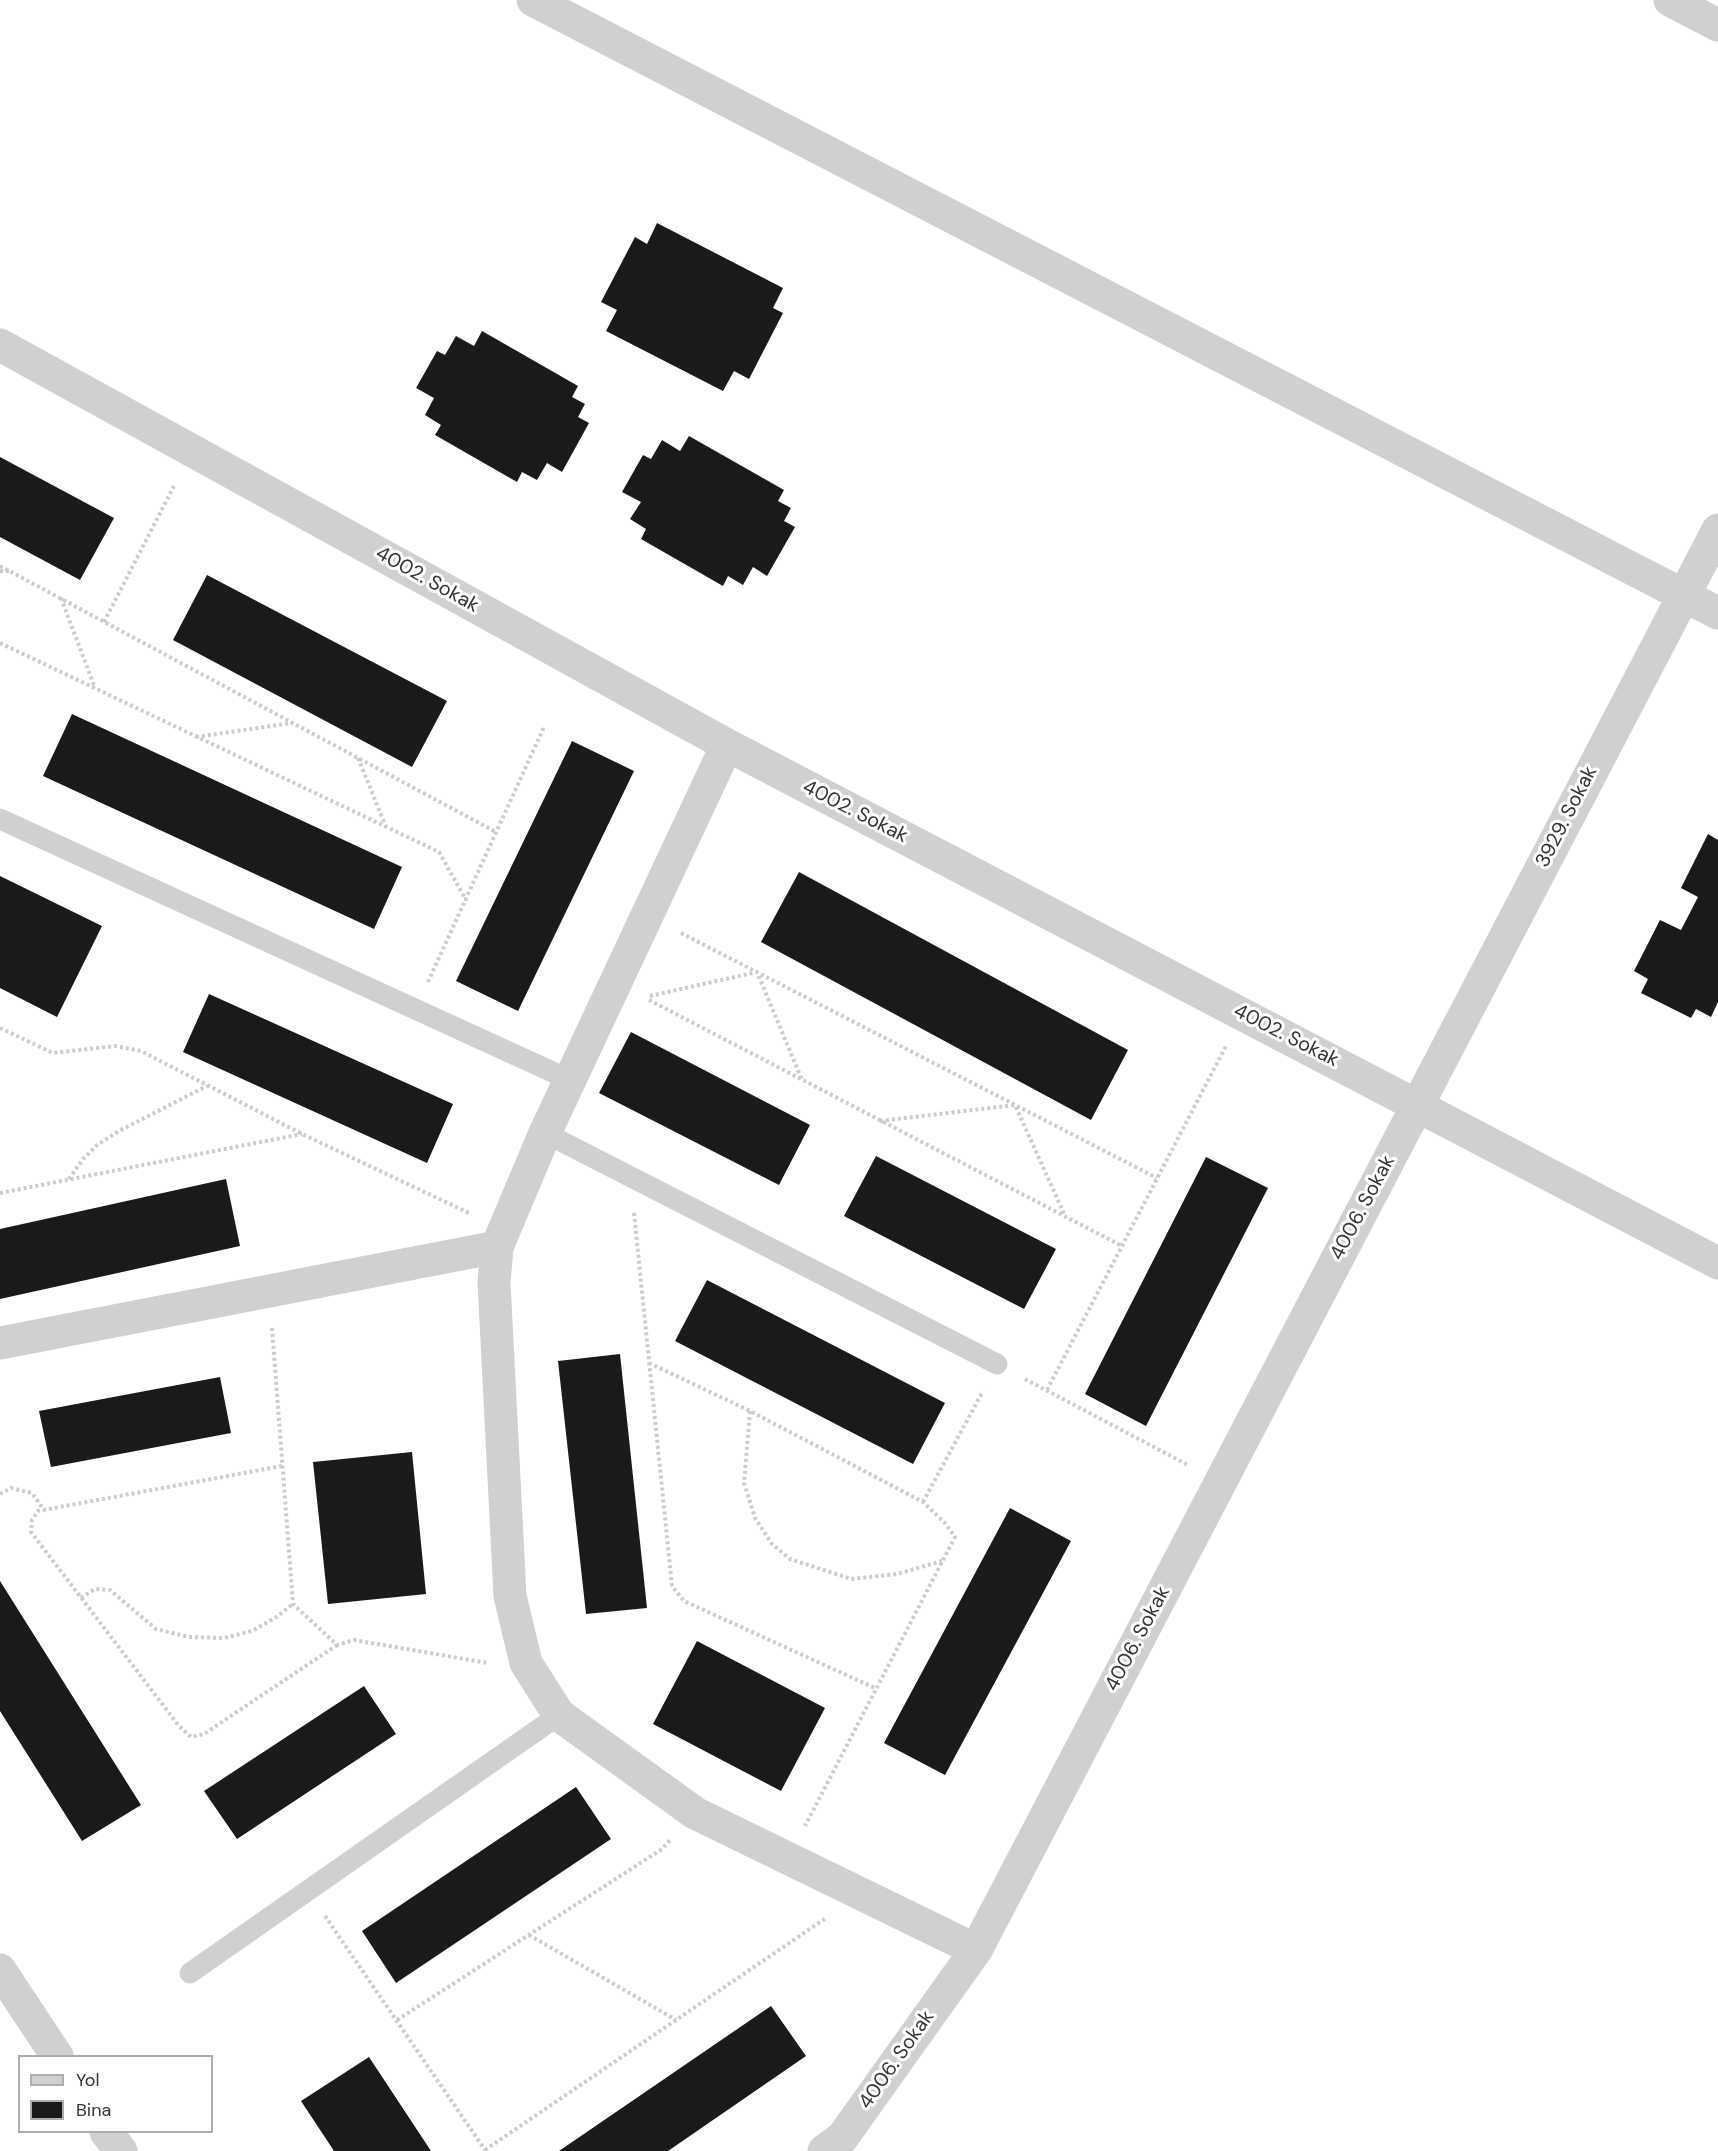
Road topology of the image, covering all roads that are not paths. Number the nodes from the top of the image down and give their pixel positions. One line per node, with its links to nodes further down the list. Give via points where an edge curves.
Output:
1 (532, 0): 6 (street)
2 (1670, 0): 3 (street)
3 (1718, 25)
4 (0, 345): 8 (street, 4002. Sokak)
5 (1718, 530): 6 (street, 3929. Sokak)
6 (1683, 595): 7 (street); 11 (street, 3929. Sokak)
7 (1718, 613)
8 (727, 745): 10 (street); 11 (street, 4002. Sokak)
9 (0, 819): 10 (lane)
10 (570, 1080): 12 (street)
11 (1418, 1104): 14 (street, 4002. Sokak); 18 (street, 4006. Sokak)
12 (545, 1133): 13 (street); 16 (lane)
13 (500, 1239): 15 (street, via 270,1291); 17 (street, via 494,1282 510,1596 526,1663)
14 (1718, 1263)
15 (0, 1343)
16 (997, 1364)
17 (559, 1715): 18 (street, via 695,1813); 20 (lane)
18 (976, 1950): 23 (street, 4006. Sokak)
19 (0, 1970): 21 (street)
20 (190, 1973)
21 (56, 2055)
22 (107, 2133): 24 (street)
23 (840, 2147)
24 (121, 2151)

